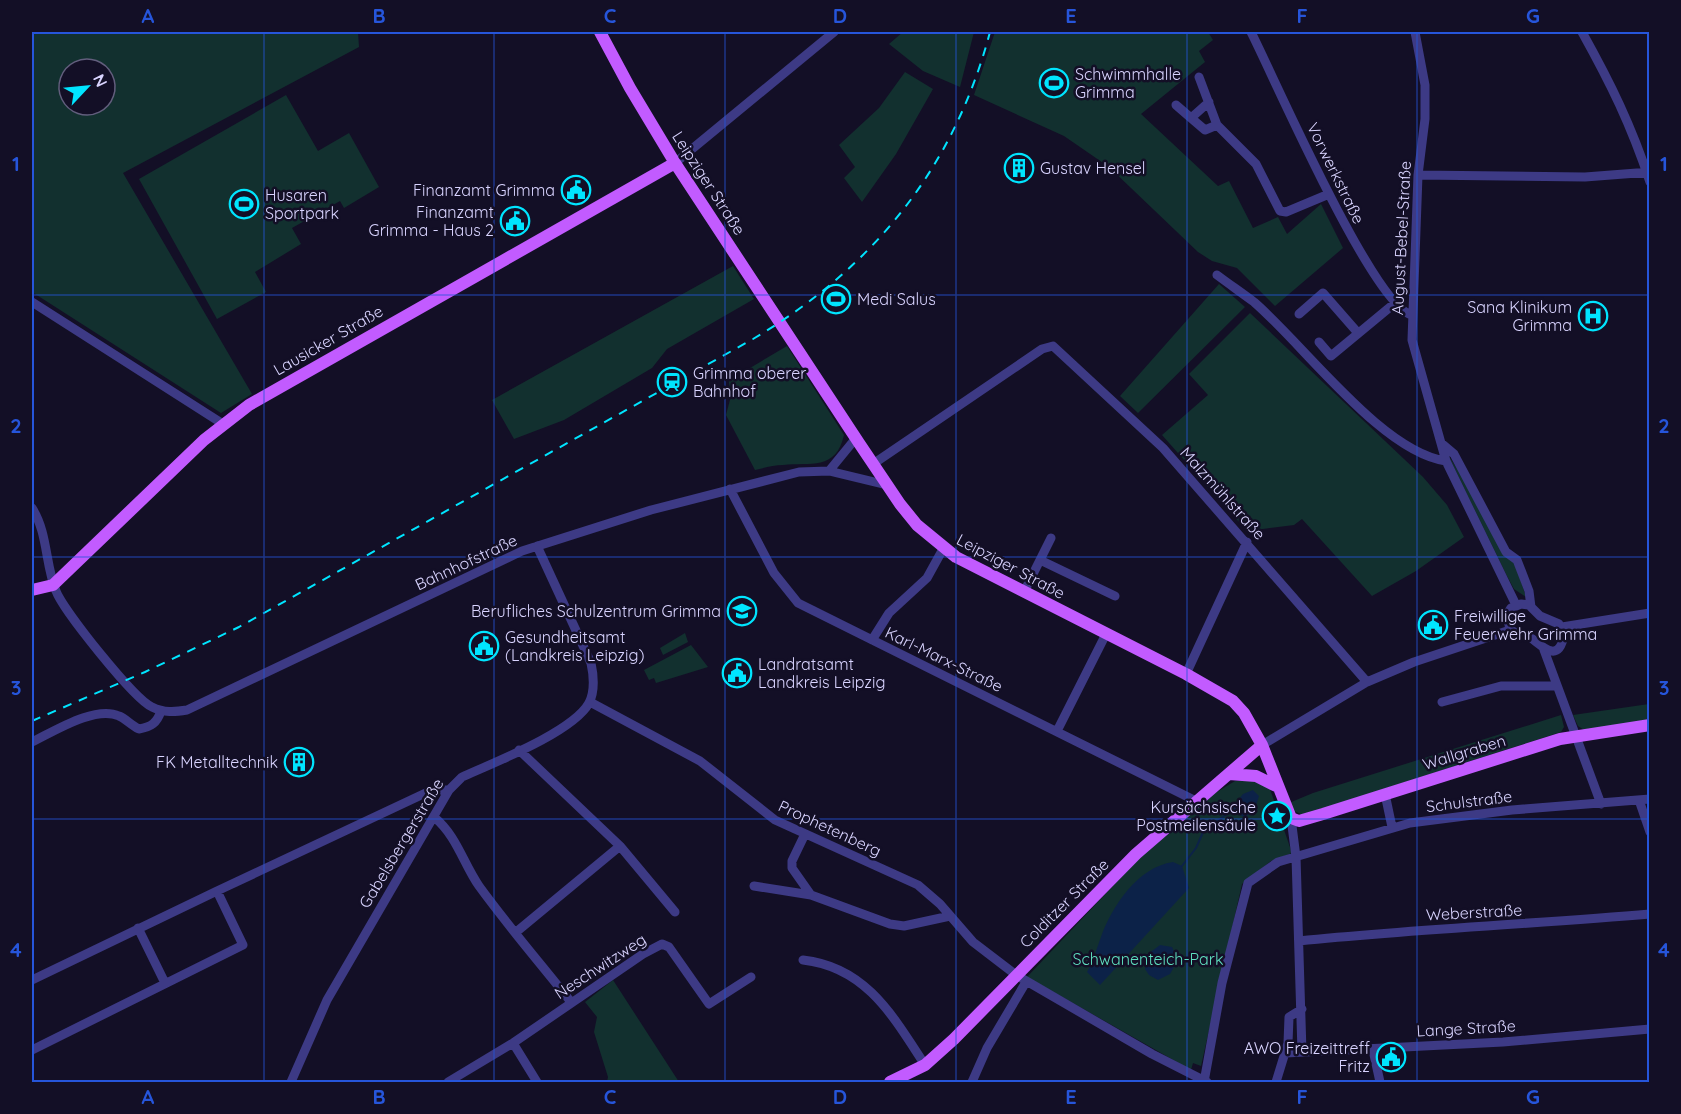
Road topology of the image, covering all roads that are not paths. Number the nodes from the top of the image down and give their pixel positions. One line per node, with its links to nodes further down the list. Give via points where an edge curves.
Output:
1 (600, 32): 11 (main road, Leipziger Straße)
2 (834, 32): 11 (street)
3 (1251, 32): 14 (street, Vorwerkstraße)
4 (1415, 32): 12 (street, August-Bebel-Straße, via 1425,85)
5 (1582, 32): 13 (street, via 1619,98)
6 (1199, 77): 7 (street)
7 (1209, 102): 9 (street); 10 (street)
8 (1176, 105): 9 (street)
9 (1191, 118): 10 (street, via 1205,130)
10 (1217, 125): 14 (street, via 1256,164 1280,211)
11 (675, 163): 22 (main road, Lausicker Straße, via 311,368); 23 (main road, Leipziger Straße)
12 (1418, 175): 13 (street); 19 (street, August-Bebel-Straße)
13 (1649, 175)
14 (1329, 194): 17 (street, Vorwerkstraße, via 1353,242)
15 (1216, 275): 25 (street, via 1254,303 1390,435 1429,459)
16 (32, 302): 22 (street)
17 (1395, 303): 19 (street, Vorwerkstraße); 20 (street)
18 (1299, 315): 20 (street, via 1323,293)
19 (1412, 315): 24 (street, August-Bebel-Straße, via 1412,340)
20 (1358, 333): 21 (street, via 1331,356)
21 (1319, 342)
22 (223, 424): 36 (main road, Lausicker Straße)
23 (856, 438): 26 (main road, Leipziger Straße); 27 (street)
24 (1441, 443): 25 (street, August-Bebel-Straße); 41 (street, August-Bebel-Straße, via 1454,454 1506,552 1514,556 1529,591)
25 (1446, 461): 40 (street, August-Bebel-Straße)
26 (873, 464): 28 (main road, Leipziger Straße); 32 (street, Malzmühlstraße, via 1050,345 1135,421)
27 (830, 471): 28 (street, Bahnhofstraße); 29 (street, Bahnhofstraße, via 800,472)
28 (887, 485): 34 (main road, Leipziger Straße, via 917,525)
29 (730, 489): 33 (street, Bahnhofstraße); 46 (street, Karl-Marx-Straße, via 774,573 793,599)
30 (32, 508): 36 (street, via 40,521)
31 (1051, 538): 35 (street)
32 (1247, 542): 48 (street); 49 (street, Malzmühlstraße)
33 (537, 546): 51 (street, via 591,663 594,684); 53 (street, Bahnhofstraße, via 187,710)
34 (943, 549): 38 (main road, Leipziger Straße); 46 (street, via 927,578 889,613)
35 (1040, 560): 38 (street); 39 (street)
36 (53, 585): 37 (main road); 53 (street, via 62,603 134,692)
37 (32, 590)
38 (1024, 592): 45 (main road, Leipziger Straße)
39 (1115, 596)
40 (1516, 605): 41 (street); 44 (street, via 1507,614)
41 (1531, 607): 43 (street)
42 (1650, 613): 43 (street)
43 (1562, 627): 47 (street, via 1563,643)
44 (1510, 630): 47 (street, via 1529,636); 49 (street)
45 (1106, 634): 48 (main road, Leipziger Straße); 55 (street)
46 (872, 640): 55 (street, Karl-Marx-Straße)
47 (1544, 650): 50 (street)
48 (1186, 674): 58 (main road, Leipziger Straße, via 1233,700)
49 (1367, 682): 58 (street)
50 (1556, 686): 52 (street, via 1492,687); 56 (street)
51 (590, 702): 59 (street, Gabelsbergerstraße, via 570,723); 71 (street, Prophetenberg, via 700,761 756,807)
52 (1442, 702)
53 (161, 711): 57 (street, via 156,722 146,728 132,726 118,715 98,714)
54 (1650, 725): 56 (main road, Wallgraben)
55 (1057, 731): 65 (street, Karl-Marx-Straße)
56 (1576, 735): 63 (main road, Wallgraben); 66 (street)
57 (32, 742)
58 (1262, 745): 60 (main road, Colditzer Straße); 61 (main road, Leipziger Straße)
59 (519, 750): 62 (street, Gabelsbergerstraße, via 462,777); 72 (street)
60 (1229, 774): 61 (main road, via 1256,776); 65 (main road, Colditzer Straße)
61 (1276, 786): 68 (main road, Leipziger Straße)
62 (449, 790): 67 (street, Gabelsbergerstraße); 75 (street, via 432,790)
63 (1385, 794): 68 (main road, Wallgraben, via 1299,821); 69 (street)
64 (1644, 799): 66 (street, Schulstraße); 70 (street)
65 (1196, 801): 85 (main road, Colditzer Straße, via 1136,854)
66 (1601, 804): 69 (street, Schulstraße, via 1475,814)
67 (434, 817): 81 (street, via 452,836 474,879); 98 (street, Gabelsbergerstraße, via 327,1000)
68 (1291, 819): 73 (street, Leipziger Straße)
69 (1392, 827): 73 (street, Schulstraße)
70 (1650, 832)
71 (805, 834): 76 (street, via 792,868); 79 (street, Prophetenberg, via 918,885)
72 (620, 846): 77 (street); 81 (street)
73 (1296, 857): 82 (street, Leipziger Straße); 97 (street, Schulstraße, via 1278,862 1248,883 1222,983)
74 (754, 886): 76 (street)
75 (217, 891): 80 (street); 87 (street, via 243,945)
76 (811, 895): 79 (street, via 890,924 904,926)
77 (675, 912)
78 (1650, 914): 82 (street, Weberstraße)
79 (950, 916): 85 (street, Prophetenberg, via 973,942)
80 (138, 928): 86 (street); 87 (street)
81 (515, 933): 88 (street)
82 (1299, 941): 89 (street, Leipziger Straße)
83 (803, 960): 96 (street, via 840,969 866,986)
84 (751, 977): 88 (street, Neschwitzweg, via 709,1004 669,947 662,944)
85 (1021, 979): 96 (main road, Colditzer Straße); 97 (street, Prophetenberg); 102 (street)
86 (32, 980)
87 (165, 983): 92 (street)
88 (571, 1002): 91 (street, Neschwitzweg)
89 (1302, 1009): 94 (street, Leipziger Straße); 95 (street, via 1289,1017)
90 (1650, 1029): 93 (street, Lange Straße)
91 (513, 1042): 99 (street, Neschwitzweg); 100 (street)
92 (32, 1050)
93 (1377, 1050): 94 (street, Lange Straße); 104 (street)
94 (1302, 1052): 95 (street, Lange Straße)
95 (1285, 1053): 103 (street)
96 (925, 1065): 101 (main road, Colditzer Straße)
97 (1205, 1082)
98 (291, 1083)
99 (448, 1083)
100 (537, 1083)
101 (891, 1083)
102 (972, 1083)
103 (1276, 1083)
104 (1380, 1083)

